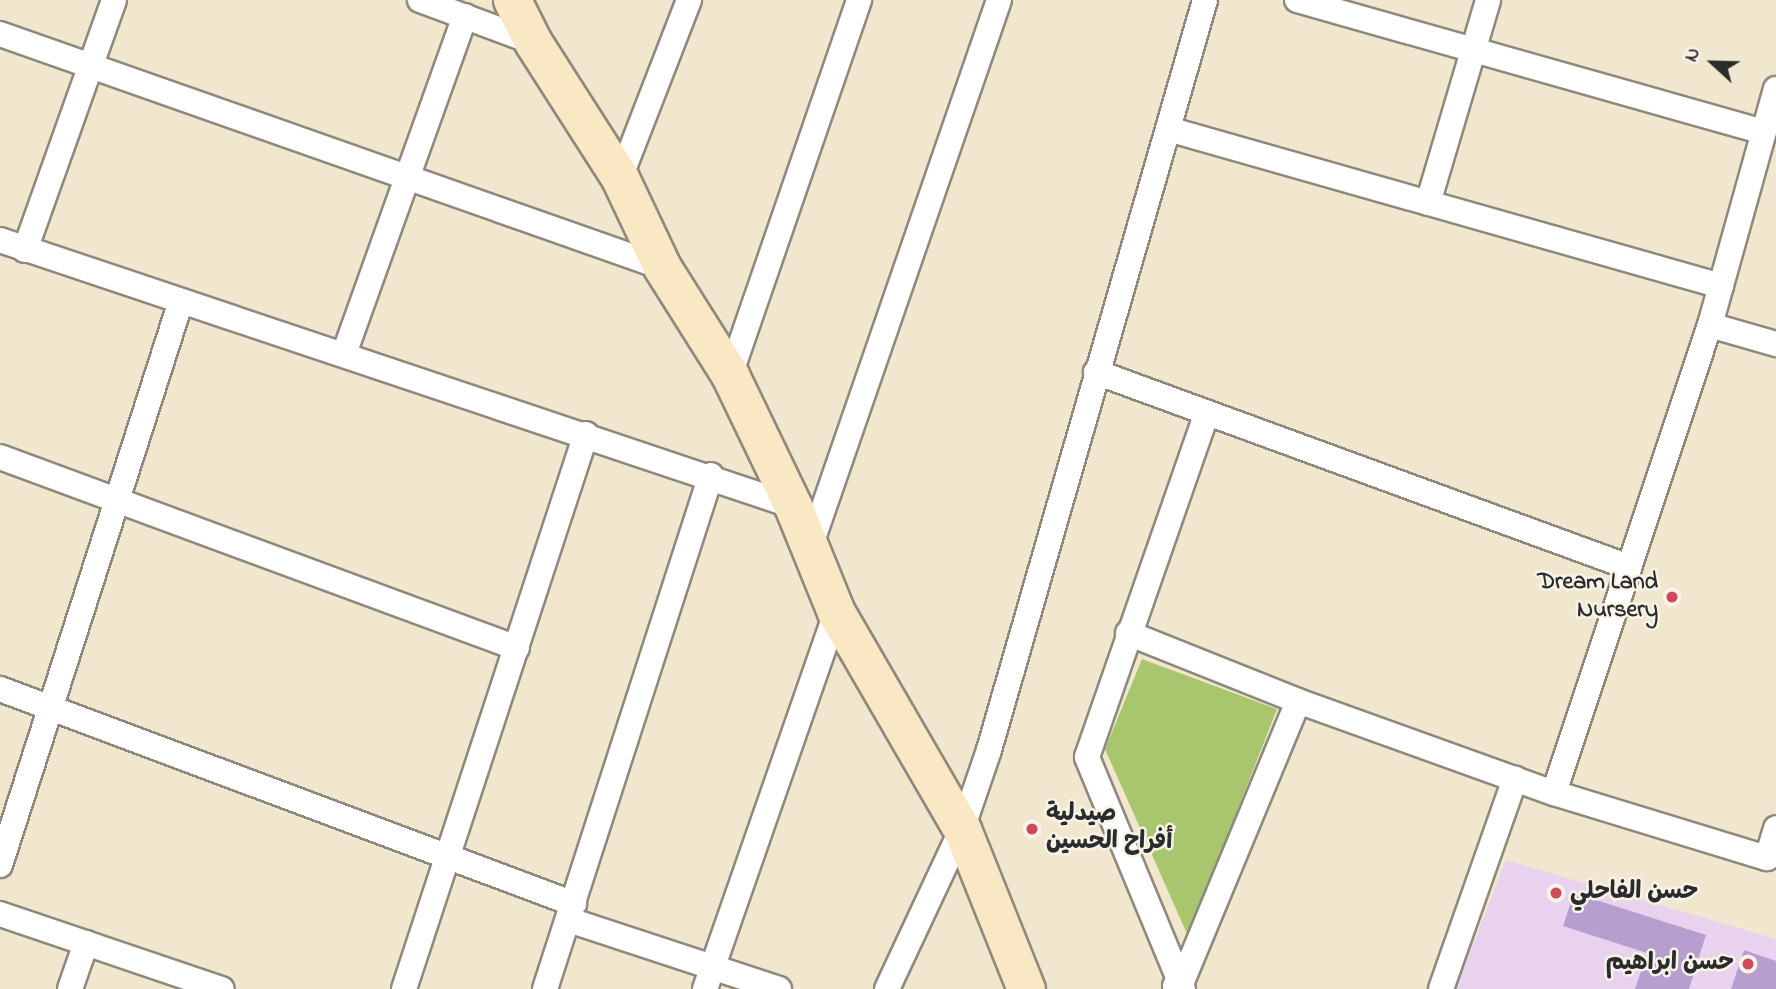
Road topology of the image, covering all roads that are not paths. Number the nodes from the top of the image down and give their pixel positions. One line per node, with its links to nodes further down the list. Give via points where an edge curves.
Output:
1 (114, 0): 14 (street)
2 (420, 0): 10 (street)
3 (689, 0): 18 (street)
4 (859, 0): 30 (street)
5 (999, 0): 37 (street)
6 (1205, 0): 16 (street)
7 (1297, 0): 13 (street)
8 (1488, 0): 13 (street)
9 (513, 1): 12 (street)
10 (465, 16): 12 (street); 19 (street)
11 (0, 34): 14 (street)
12 (533, 42): 18 (street)
13 (1471, 49): 17 (street); 20 (street)
14 (90, 66): 19 (street); 22 (street)
15 (1776, 89): 17 (street)
16 (1168, 129): 20 (street); 29 (street)
17 (1764, 132): 24 (street)
18 (620, 178): 23 (street)
19 (405, 179): 23 (street); 28 (street)
20 (1427, 203): 24 (street)
21 (0, 240): 22 (street)
22 (25, 250): 25 (street)
23 (662, 267): 30 (street)
24 (1721, 286): 26 (street)
25 (181, 301): 28 (street); 35 (street)
26 (1710, 325): 27 (street); 38 (street)
27 (1776, 344)
28 (344, 354): 32 (street)
29 (1096, 372): 31 (street); 48 (street)
30 (730, 375): 36 (street)
31 (1207, 413): 38 (street); 40 (street)
32 (586, 434): 34 (street); 41 (street)
33 (0, 457): 35 (street)
34 (711, 475): 36 (street); 51 (street)
35 (118, 501): 41 (street); 44 (street)
36 (793, 506): 37 (street)
37 (809, 550): 39 (street)
38 (1629, 567): 46 (street)
39 (836, 612): 48 (street); 54 (street)
40 (1128, 633): 43 (street); 55 (street, via 1087,757)
41 (517, 648): 49 (street)
42 (0, 689): 44 (street)
43 (1298, 701): 45 (street); 55 (street)
44 (54, 708): 49 (street); 50 (street)
45 (1515, 779): 46 (street); 63 (street)
46 (1554, 793): 47 (street, via 1766,858)
47 (1776, 828)
48 (962, 830): 61 (street); 62 (street)
49 (448, 856): 51 (street); 58 (street)
50 (0, 865)
51 (571, 912): 54 (street); 59 (street)
52 (0, 914): 53 (street)
53 (86, 943): 56 (street); 57 (street)
54 (709, 977): 60 (street)
55 (1178, 987)
56 (70, 989)
57 (222, 989)
58 (404, 989)
59 (545, 989)
60 (779, 989)
61 (887, 989)
62 (1026, 989)
63 (1441, 989)

